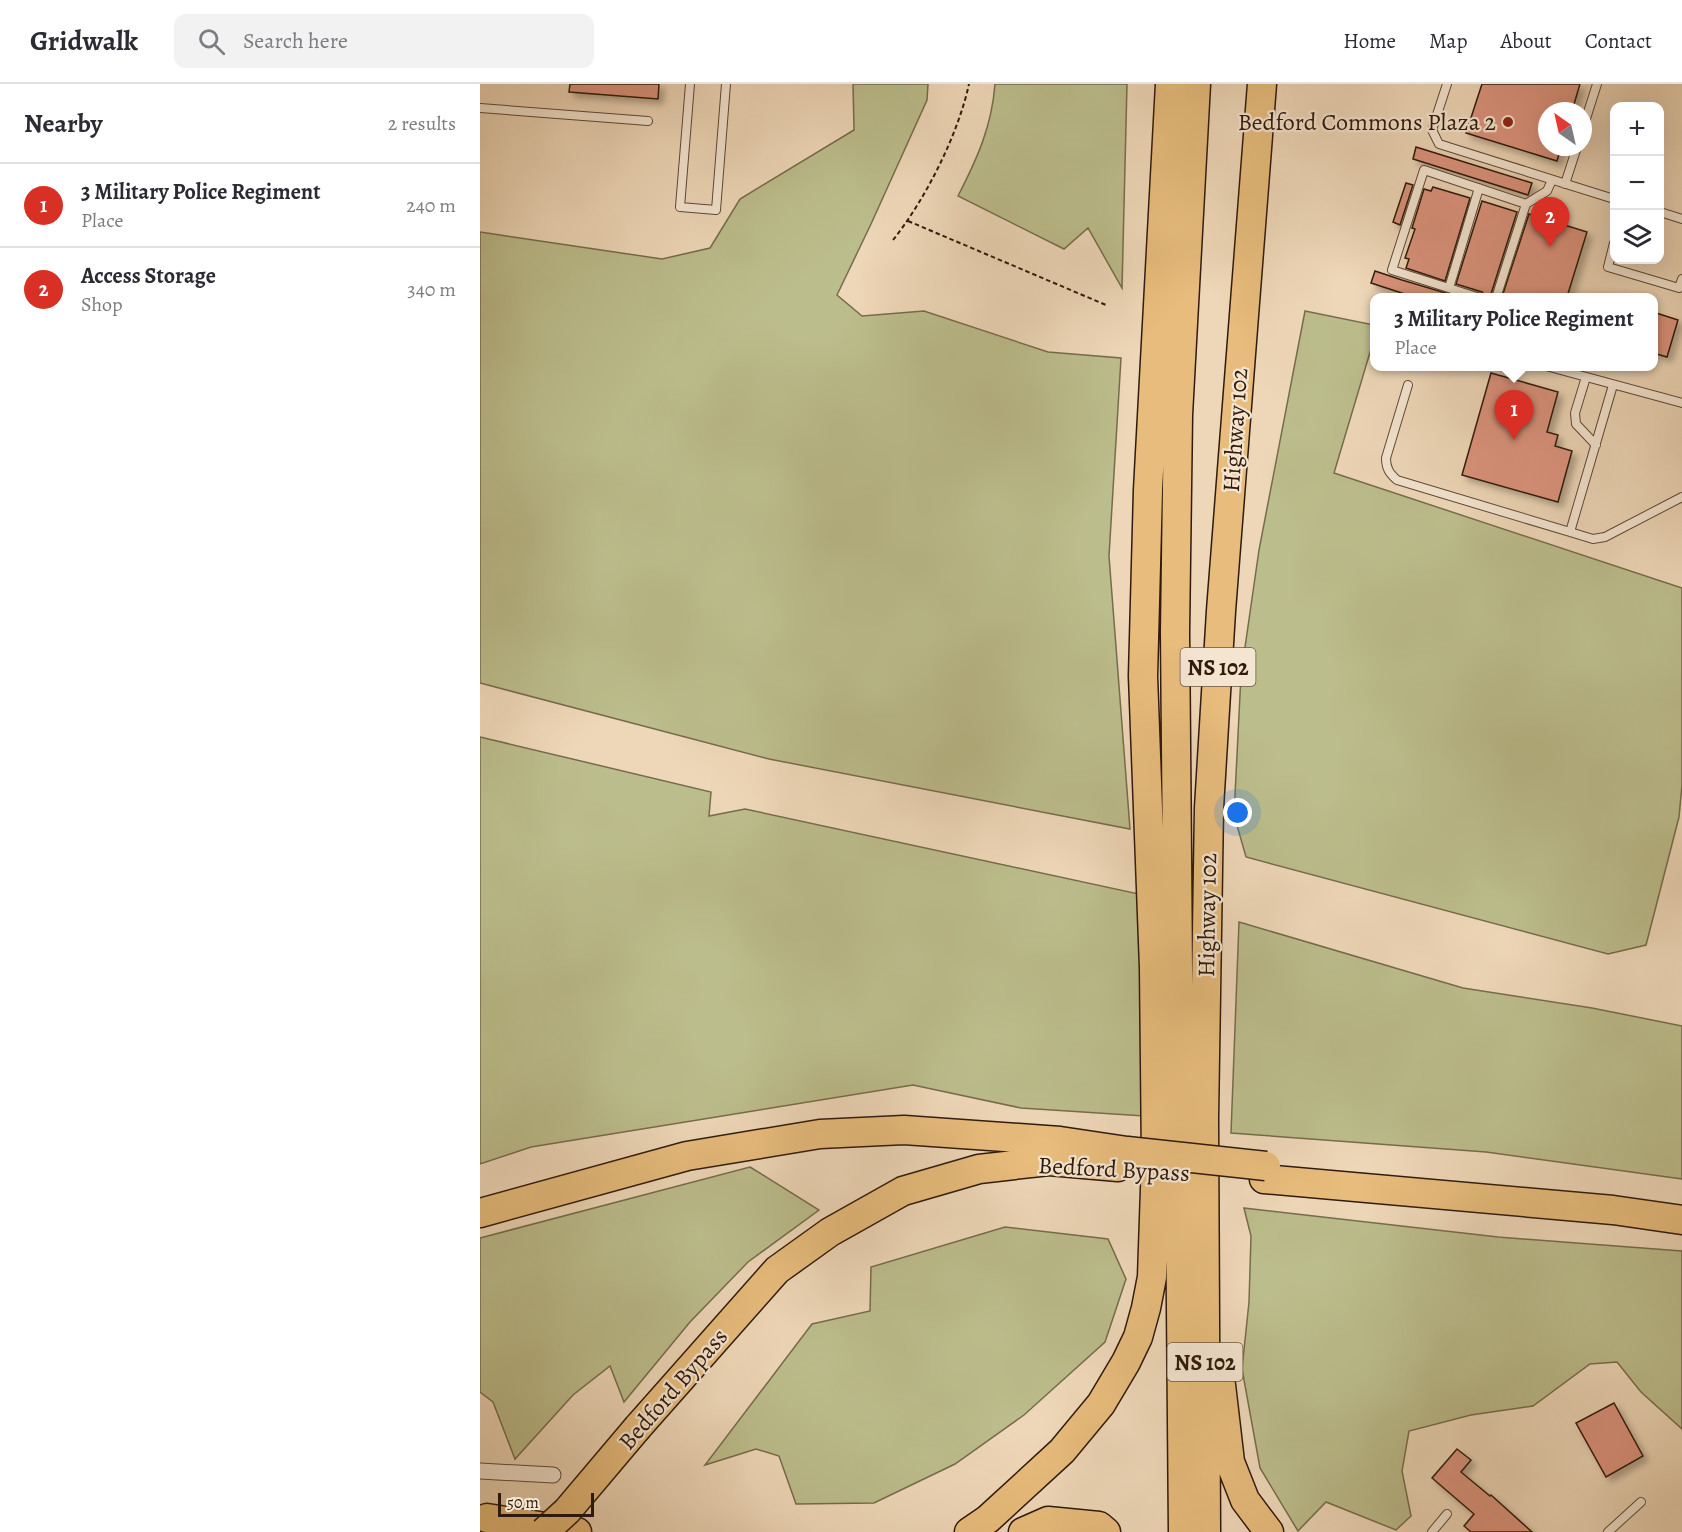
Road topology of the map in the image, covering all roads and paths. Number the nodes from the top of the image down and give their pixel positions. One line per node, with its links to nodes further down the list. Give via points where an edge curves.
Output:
1 (690, 84): 2 (lane, via 680,207 716,210)
2 (726, 84)
3 (969, 84): 20 (path, via 943,154)
4 (1170, 84): 30 (highway)
5 (1196, 84): 37 (highway, Highway 102 / NS 102, via 1178,415 1175,621)
6 (1447, 84): 13 (lane, via 1432,130 1439,144)
7 (1597, 84): 9 (lane)
8 (1262, 92): 41 (highway, Highway 102 / NS 102, via 1209,808)
9 (1591, 102)
10 (480, 108): 11 (lane)
11 (648, 121)
12 (1574, 156): 14 (lane)
13 (1552, 180): 14 (lane); 17 (lane, via 1547,191)
14 (1565, 184): 16 (lane)
15 (1479, 188): 17 (lane); 24 (lane); 24 (lane, via 1424,170 1392,270)
16 (1610, 198)
17 (1526, 204): 26 (lane)
18 (1664, 214): 19 (lane)
19 (1682, 219)
20 (908, 221): 21 (path); 27 (path)
21 (893, 240)
22 (1610, 259): 23 (lane, via 1608,267 1679,288)
23 (1682, 279)
24 (1449, 288): 25 (lane)
25 (1466, 293)
26 (1497, 293)
27 (1106, 305)
28 (1564, 371): 29 (lane)
29 (1586, 377): 32 (lane); 34 (lane, via 1575,413 1576,424)
30 (1153, 381): 37 (highway, via 1162,490 1170,946); 53 (highway, via 1143,676 1154,968 1156,1160 1152,1277 1138,1337 1101,1404 1062,1451)
31 (1408, 385): 36 (lane, via 1386,458 1390,474 1397,480)
32 (1613, 385): 33 (lane); 34 (lane)
33 (1682, 403)
34 (1596, 445): 36 (lane)
35 (1682, 497): 36 (lane, via 1605,537 1593,539)
36 (1570, 532)
37 (1178, 973): 56 (highway, Highway 102 / NS 102)
38 (687, 1156): 39 (highway, Bedford Bypass, via 820,1134 904,1130 1060,1141); 42 (highway); 44 (highway, Bedford Bypass)
39 (1127, 1159): 40 (highway, Bedford Bypass, bridge); 51 (highway, Bedford Bypass, bridge, via 979,1168 903,1191 830,1232 777,1270 567,1511)
40 (1265, 1172): 43 (highway, Bedford Bypass, via 1609,1196); 45 (highway, Bedford Bypass)
41 (1204, 1192): 57 (highway, Highway 102 / NS 102); 58 (highway, via 1230,1462 1245,1500)
42 (480, 1198)
43 (1682, 1208)
44 (480, 1213)
45 (1682, 1220)
46 (480, 1471): 47 (street)
47 (553, 1475)
48 (1641, 1502): 60 (lane)
49 (1447, 1514): 59 (lane)
50 (484, 1518): 51 (highway); 52 (highway)
51 (543, 1532)
52 (577, 1532)
53 (969, 1532)
54 (1023, 1532): 55 (highway, via 1047,1521 1099,1526)
55 (1106, 1532)
56 (1183, 1532)
57 (1206, 1532)
58 (1269, 1532)
59 (1432, 1532)
60 (1608, 1532)

